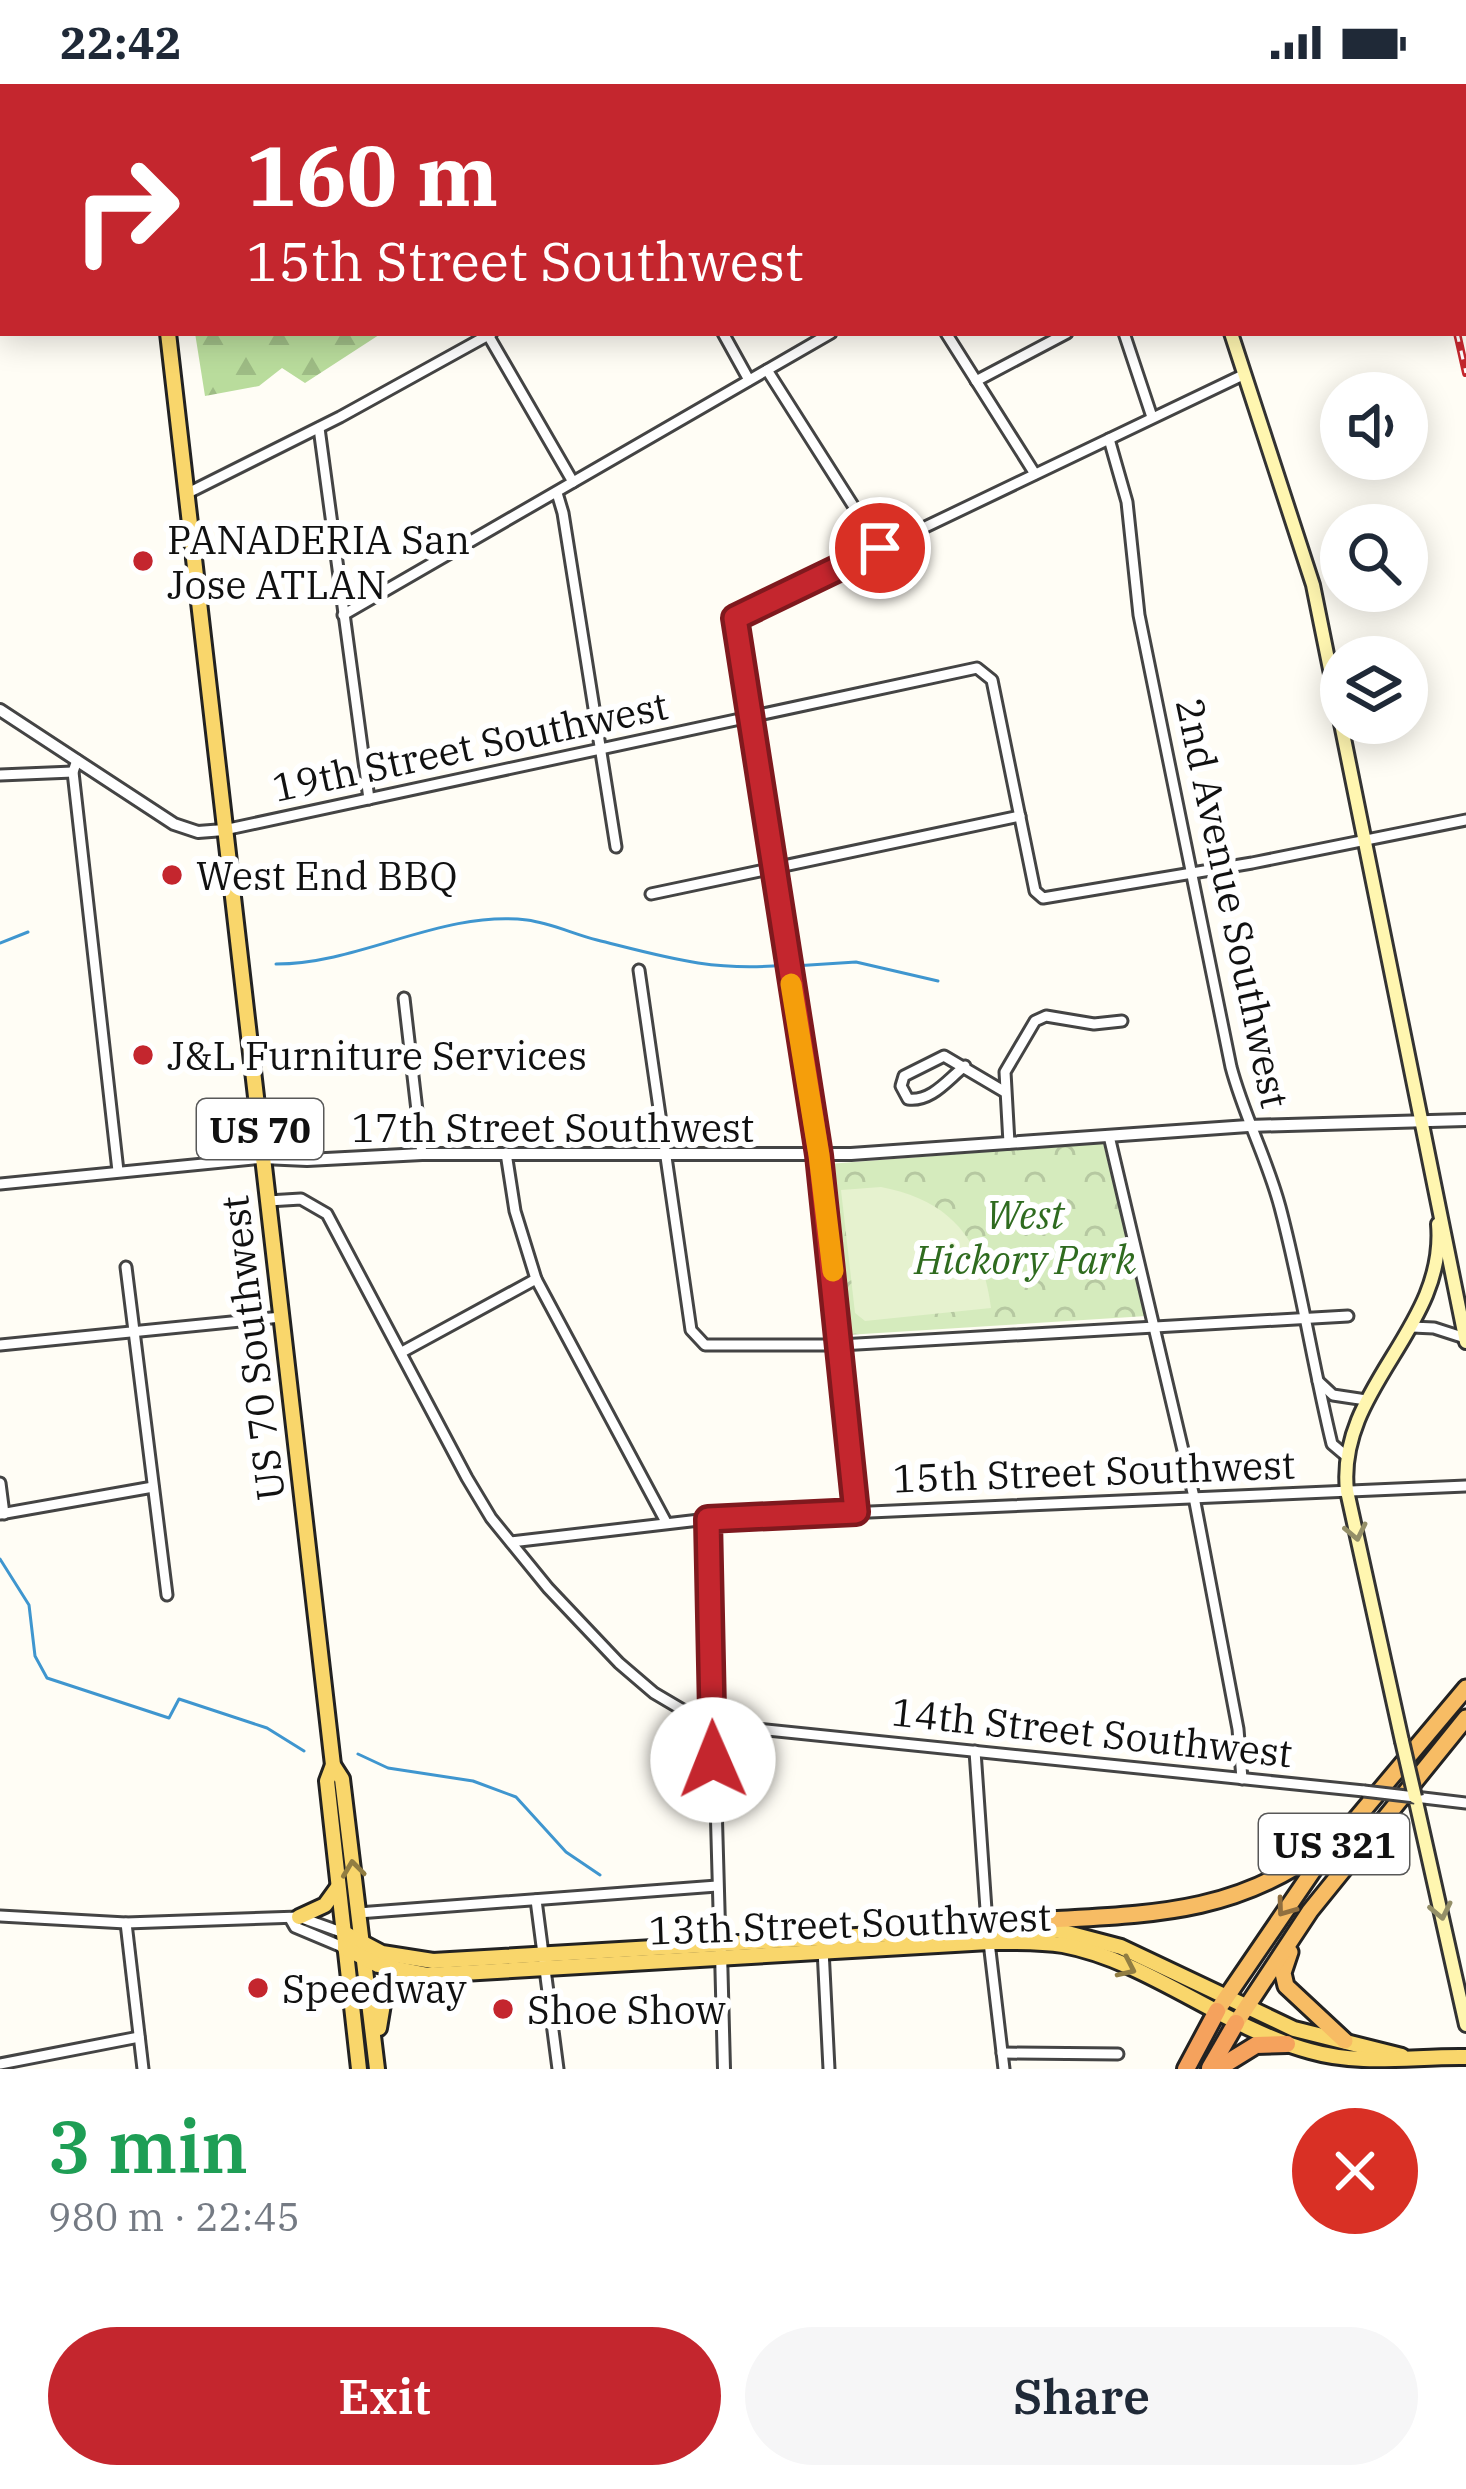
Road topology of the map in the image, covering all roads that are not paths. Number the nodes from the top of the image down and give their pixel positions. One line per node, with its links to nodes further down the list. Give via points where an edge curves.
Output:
1 (168, 336): 20 (main road, US 70)
2 (486, 336): 15 (street)
3 (491, 336): 18 (street)
4 (725, 336): 12 (street)
5 (826, 336): 10 (street)
6 (948, 336): 13 (street)
7 (1061, 336): 13 (street)
8 (1125, 336): 14 (street)
9 (1232, 336): 11 (main road)
10 (767, 370): 12 (street); 21 (street)
11 (1245, 374): 14 (street); 32 (main road, via 1307,562)
12 (749, 380): 18 (street)
13 (976, 381): 17 (street)
14 (1152, 417): 16 (street)
15 (319, 428): 20 (street); 22 (street)
16 (1108, 439): 17 (street); 35 (street, 2nd Avenue Southwest, via 1127,502 1139,615)
17 (1034, 474): 21 (street)
18 (573, 482): 19 (street)
19 (557, 493): 22 (street); 25 (street)
20 (186, 494): 31 (main road, US 70 Southwest / US 70)
21 (880, 548): 24 (street, via 735,618)
22 (343, 615): 28 (street)
23 (0, 710): 26 (street, 19th Street Southwest)
24 (750, 716): 25 (street, 19th Street Southwest); 29 (street, 19th Street Southwest, via 982,670 992,680); 34 (street)
25 (598, 748): 28 (street, 19th Street Southwest); 33 (street)
26 (75, 766): 27 (street); 31 (street, 19th Street Southwest, via 174,824); 52 (street)
27 (0, 775)
28 (369, 799): 31 (street, 19th Street Southwest)
29 (1020, 816): 34 (street); 35 (street, via 1041,896)
30 (1466, 820): 32 (street)
31 (224, 830): 51 (main road, US 70 Southwest / US 70)
32 (1364, 841): 35 (street); 43 (main road)
33 (616, 847)
34 (773, 868): 36 (street); 50 (street)
35 (1191, 874): 44 (street, 2nd Avenue Southwest)
36 (651, 894)
37 (639, 970): 49 (street)
38 (404, 998): 47 (street)
39 (1122, 1022): 41 (street, via 1040,1018 1008,1064)
40 (965, 1066): 40 (street, via 937,1057 901,1086 917,1101); 41 (street)
41 (1005, 1092): 46 (street)
42 (1466, 1120): 43 (street, 17th Street Southwest)
43 (1420, 1122): 44 (street, 17th Street Southwest); 54 (main road)
44 (1248, 1126): 45 (street, 17th Street Southwest); 60 (street, 2nd Avenue Southwest, via 1280,1206)
45 (1109, 1136): 46 (street, 17th Street Southwest); 61 (street)
46 (1009, 1143): 50 (street, 17th Street Southwest)
47 (422, 1154): 48 (street, 17th Street Southwest); 51 (street, 17th Street Southwest)
48 (506, 1154): 49 (street, 17th Street Southwest); 57 (street)
49 (667, 1155): 50 (street, 17th Street Southwest); 66 (street, via 699,1342)
50 (819, 1155): 66 (street)
51 (263, 1158): 52 (street, 17th Street Southwest); 55 (main road, US 70 Southwest / US 70)
52 (118, 1171): 53 (street, 17th Street Southwest)
53 (0, 1184)
54 (1434, 1187): 62 (main road, 2nd Avenue Southwest, via 1436,1272); 64 (main road)
55 (268, 1201): 59 (main road, US 70 Southwest / US 70); 67 (street, via 301,1199 327,1214)
56 (126, 1267): 63 (street)
57 (536, 1279): 67 (street); 79 (street)
58 (1348, 1316): 60 (street)
59 (281, 1317): 63 (street); 86 (main road, US 70 Southwest / US 70)
60 (1305, 1319): 61 (street); 68 (street, 2nd Avenue Southwest)
61 (1155, 1327): 66 (street); 75 (street)
62 (1412, 1327): 64 (street); 69 (main road, 2nd Avenue Southwest)
63 (134, 1333): 65 (street); 73 (street)
64 (1466, 1340)
65 (0, 1345)
66 (840, 1345): 76 (street)
67 (402, 1352): 80 (street, via 467,1478)
68 (1316, 1376): 69 (street, via 1334,1395); 70 (street, 2nd Avenue Southwest, via 1332,1444)
69 (1366, 1400): 70 (main road, 2nd Avenue Southwest)
70 (1346, 1455): 74 (main road, 2nd Avenue Southwest)
71 (0, 1484): 77 (street)
72 (1466, 1486): 74 (street, 15th Street Southwest)
73 (153, 1487): 77 (street); 81 (street)
74 (1347, 1491): 75 (street, 15th Street Southwest); 88 (main road, 2nd Avenue Southwest, one-way to 88, bridge)
75 (1193, 1497): 76 (street, 15th Street Southwest); 87 (street)
76 (856, 1512): 78 (street, 15th Street Southwest)
77 (2, 1514)
78 (708, 1519): 79 (street, 15th Street Southwest); 84 (street)
79 (666, 1522): 80 (street, 15th Street Southwest)
80 (511, 1542): 84 (street, via 630,1674 679,1710)
81 (166, 1595)
82 (1466, 1688): 90 (highway, US 321)
83 (1466, 1718): 94 (highway, US 321)
84 (712, 1722): 85 (street, 14th Street Southwest); 92 (street)
85 (975, 1751): 87 (street, 14th Street Southwest); 99 (street)
86 (333, 1765): 91 (main road, US 70 Southwest / US 70, via 327,1781); 95 (main road, US 70 Southwest / US 70, one-way to 86, via 342,1779)
87 (1242, 1779): 88 (street, 14th Street Southwest, bridge)
88 (1415, 1797): 89 (street, 14th Street Southwest); 111 (main road, 2nd Avenue Southwest, one-way to 111)
89 (1466, 1803)
90 (1344, 1832): 99 (highway, via 1291,1873 1203,1906); 108 (highway, US 321, one-way to 108)
91 (338, 1886): 97 (main road, via 330,1902); 101 (main road, US 70 Southwest / US 70)
92 (717, 1886): 93 (street); 105 (street)
93 (536, 1900): 95 (street); 106 (street)
94 (1310, 1911): 109 (highway, US 321); 113 (highway, via 1285,1960 1286,1986)
95 (358, 1913): 104 (main road, US 70 Southwest / US 70)
96 (0, 1916): 98 (street, 13th Street Southwest)
97 (295, 1918): 98 (street, 13th Street Southwest); 101 (street, 13th Street Southwest)
98 (126, 1923): 112 (street)
99 (987, 1924): 100 (highway)
100 (958, 1930): 103 (main road, 13th Street Southwest); 108 (main road, 13th Street Southwest, via 1089,1936)
101 (345, 1940): 104 (main road, 13th Street Southwest); 121 (main road, US 70 Southwest / US 70)
102 (988, 1942): 103 (main road, 13th Street Southwest); 108 (main road, 13th Street Southwest, one-way to 108, via 1079,1949); 115 (street)
103 (823, 1945): 105 (main road, 13th Street Southwest); 125 (street)
104 (362, 1950): 106 (main road, 13th Street Southwest, via 418,1960); 107 (main road, 13th Street Southwest, via 390,1969); 122 (main road, US 70 Southwest / US 70)
105 (720, 1951): 106 (main road, 13th Street Southwest); 124 (street)
106 (544, 1962): 107 (main road, 13th Street Southwest); 123 (street)
107 (428, 1975): 122 (main road, via 384,1998)
108 (1221, 2003): 109 (main road, 13th Street Southwest); 110 (main road, 13th Street Southwest); 127 (highway, US 321)
109 (1246, 2006): 110 (highway, US 321); 113 (main road, 13th Street Southwest)
110 (1236, 2023): 114 (main road, 13th Street Southwest); 128 (highway, US 321)
111 (1466, 2025)
112 (139, 2037): 119 (street); 120 (street)
113 (1345, 2041): 117 (main road, 13th Street Southwest)
114 (1287, 2044): 117 (main road, 13th Street Southwest, via 1370,2061); 128 (highway, via 1256,2045)
115 (1002, 2053): 116 (street); 126 (street)
116 (1118, 2054)
117 (1402, 2056): 118 (main road, 13th Street Southwest)
118 (1466, 2057)
119 (0, 2064)
120 (143, 2069)
121 (358, 2069)
122 (380, 2069)
123 (558, 2069)
124 (724, 2069)
125 (830, 2069)
126 (1004, 2069)
127 (1186, 2069)
128 (1213, 2069)

